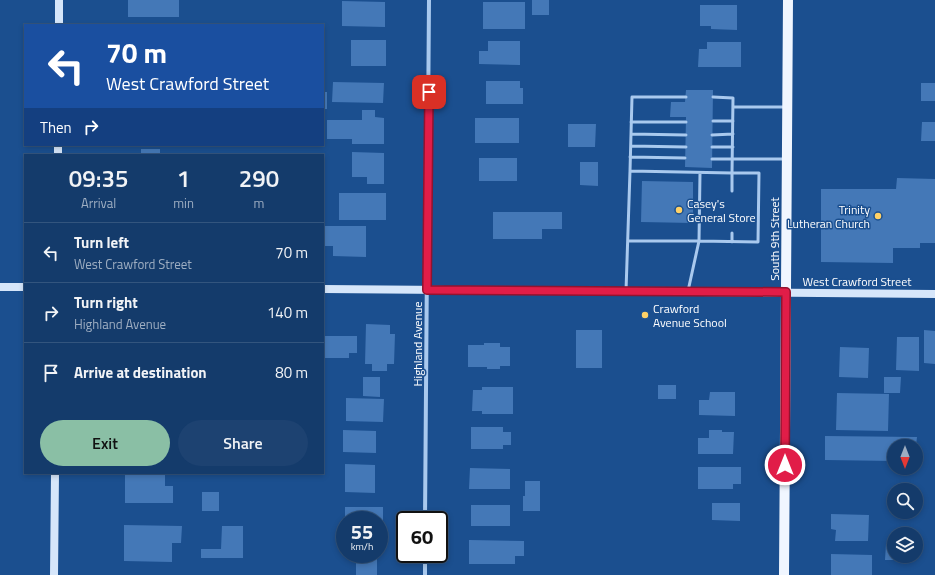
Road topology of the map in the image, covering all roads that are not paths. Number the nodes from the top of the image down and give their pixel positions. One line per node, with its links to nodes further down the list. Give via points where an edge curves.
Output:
1 (60, 0): 4 (main road)
2 (429, 0): 37 (street, Highland Avenue)
3 (788, 0): 8 (main road, South 9th Street)
4 (59, 24)
5 (686, 97): 11 (lane, via 632,97)
6 (713, 97): 7 (lane, via 733,98)
7 (732, 107): 8 (lane); 10 (lane)
8 (788, 107): 25 (main road, South 9th Street)
9 (712, 121): 10 (lane)
10 (732, 121): 14 (lane)
11 (631, 122): 12 (lane); 13 (lane)
12 (686, 122)
13 (631, 134): 15 (lane); 17 (lane)
14 (732, 134): 16 (lane); 20 (lane)
15 (686, 135)
16 (712, 135)
17 (631, 146): 18 (lane); 21 (lane)
18 (686, 147)
19 (712, 147): 20 (lane)
20 (732, 147): 24 (lane)
21 (630, 157): 22 (lane); 26 (lane)
22 (685, 158)
23 (712, 158): 24 (lane)
24 (732, 158): 25 (lane); 28 (lane)
25 (787, 159): 40 (main road, South 9th Street)
26 (630, 172): 27 (lane); 31 (lane)
27 (700, 173): 28 (lane); 32 (lane)
28 (732, 173): 29 (lane); 33 (lane, via 759,173 758,242)
29 (732, 191)
30 (732, 233): 33 (lane)
31 (628, 241): 32 (lane); 38 (lane)
32 (699, 241): 33 (lane); 39 (lane)
33 (732, 242)
34 (0, 287): 35 (main road)
35 (24, 287)
36 (324, 289): 37 (main road, West Crawford Street)
37 (427, 290): 38 (main road, West Crawford Street); 43 (street, Highland Avenue)
38 (626, 291): 39 (main road, West Crawford Street)
39 (688, 292): 40 (main road, West Crawford Street)
40 (786, 292): 41 (main road, West Crawford Street); 47 (main road, South 9th Street)
41 (935, 294)
42 (55, 474): 45 (main road)
43 (425, 511)
44 (425, 563): 46 (street)
45 (54, 575)
46 (425, 575)
47 (784, 575)

